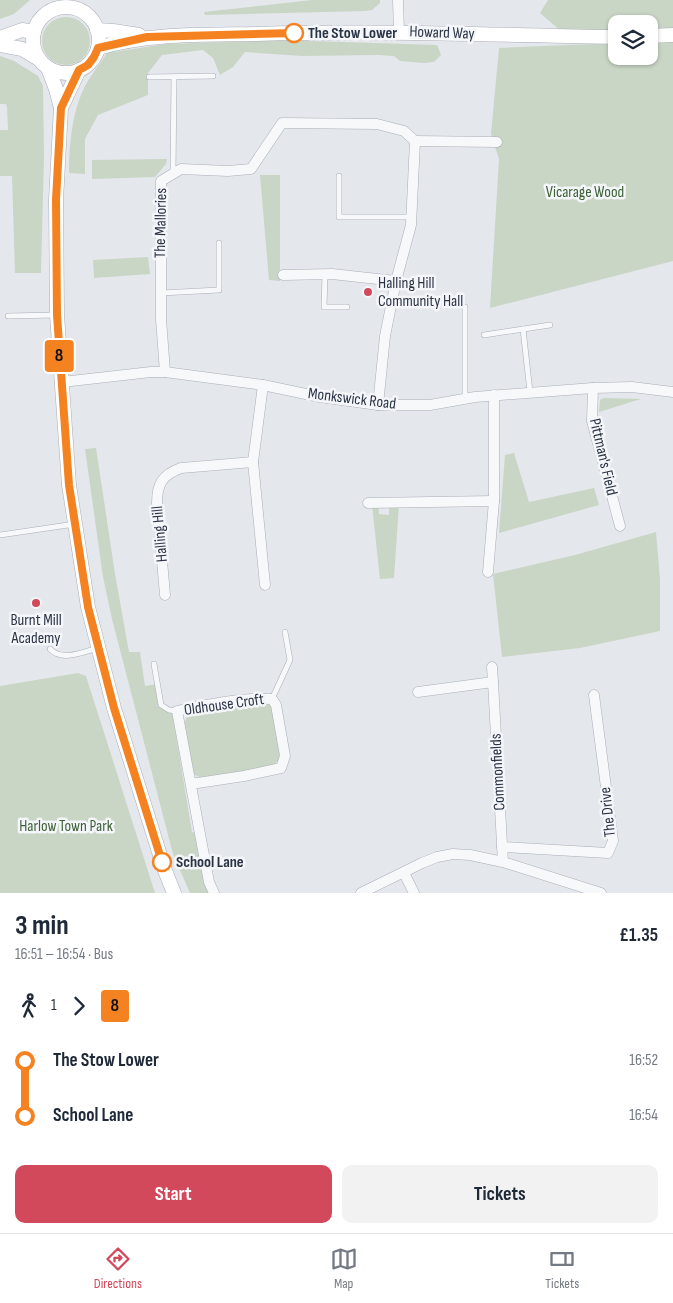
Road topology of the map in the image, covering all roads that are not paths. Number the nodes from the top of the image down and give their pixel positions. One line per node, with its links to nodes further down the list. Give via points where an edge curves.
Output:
1 (398, 0): 6 (street)
2 (57, 4): 3 (street, via 72,8); 5 (street, via 38,22)
3 (80, 5): 4 (street)
4 (97, 30): 9 (street, Howard Way); 13 (street)
5 (34, 32): 11 (street, via 22,30); 14 (street, via 35,51)
6 (399, 32): 9 (street, Howard Way); 10 (street, Howard Way)
7 (673, 35): 8 (street)
8 (658, 36)
9 (147, 37): 13 (street, Howard Way)
10 (608, 37)
11 (0, 38)
12 (0, 45): 14 (street, via 22,49)
13 (98, 48): 15 (street, via 88,65)
14 (44, 63): 15 (street, via 58,72); 19 (street)
15 (79, 70): 19 (street)
16 (174, 76): 17 (lane); 18 (lane); 22 (lane)
17 (213, 76)
18 (149, 77)
19 (61, 108): 32 (street, via 56,200)
20 (415, 141): 21 (street); 22 (street, The Mallories, via 404,131 377,124 282,123 251,169 181,169); 24 (street)
21 (497, 142)
22 (172, 173): 29 (street, The Mallories, via 161,181)
23 (339, 176): 24 (lane, via 339,217)
24 (412, 217): 28 (street)
25 (219, 243): 29 (lane, via 219,290)
26 (325, 274): 27 (street); 28 (street); 30 (lane, via 324,307)
27 (283, 275)
28 (396, 281): 45 (street, via 385,336)
29 (161, 293): 37 (street, The Mallories)
30 (347, 307)
31 (465, 307): 44 (lane)
32 (57, 315): 33 (lane); 38 (street)
33 (8, 316)
34 (550, 326): 35 (lane)
35 (523, 330): 36 (lane); 41 (lane)
36 (484, 335)
37 (165, 372): 38 (street, Monkswick Road); 39 (street, Monkswick Road)
38 (62, 382): 49 (street)
39 (263, 385): 45 (street, Monkswick Road, via 320,398); 46 (street)
40 (594, 388): 41 (street, Monkswick Road); 42 (street, Monkswick Road, via 632,387); 50 (street, Pittman's Field, via 592,421)
41 (530, 392): 43 (street, Monkswick Road)
42 (673, 392)
43 (494, 395): 44 (street, Monkswick Road); 47 (street)
44 (465, 399): 45 (street, Monkswick Road, via 430,405)
45 (378, 405)
46 (253, 462): 53 (street); 54 (street, Halling Hill, via 181,468 170,472 161,482 157,503)
47 (494, 501): 48 (street); 52 (street)
48 (368, 503)
49 (75, 524): 51 (lane); 57 (street, via 88,607)
50 (620, 526)
51 (0, 535)
52 (488, 572)
53 (265, 585)
54 (165, 595)
55 (285, 632): 63 (lane, via 290,660)
56 (50, 648): 57 (lane, via 58,656)
57 (99, 648): 69 (street, via 120,726)
58 (154, 664): 64 (lane, via 161,705)
59 (492, 667): 60 (street, Commonfields)
60 (493, 682): 61 (street); 66 (street, Commonfields)
61 (418, 692)
62 (594, 695): 66 (street, The Drive, via 613,841 608,853)
63 (272, 699): 64 (street, Oldhouse Croft); 65 (street, Oldhouse Croft, via 285,756 281,768)
64 (177, 711): 65 (street, Oldhouse Croft)
65 (191, 784): 70 (street, Oldhouse Croft, via 209,882)
66 (502, 847): 67 (street, Commonfields)
67 (503, 862): 68 (street, via 453,854 437,857); 73 (street)
68 (404, 873): 71 (street); 72 (street)
69 (174, 893)
70 (214, 893)
71 (361, 893)
72 (414, 893)
73 (601, 893)

